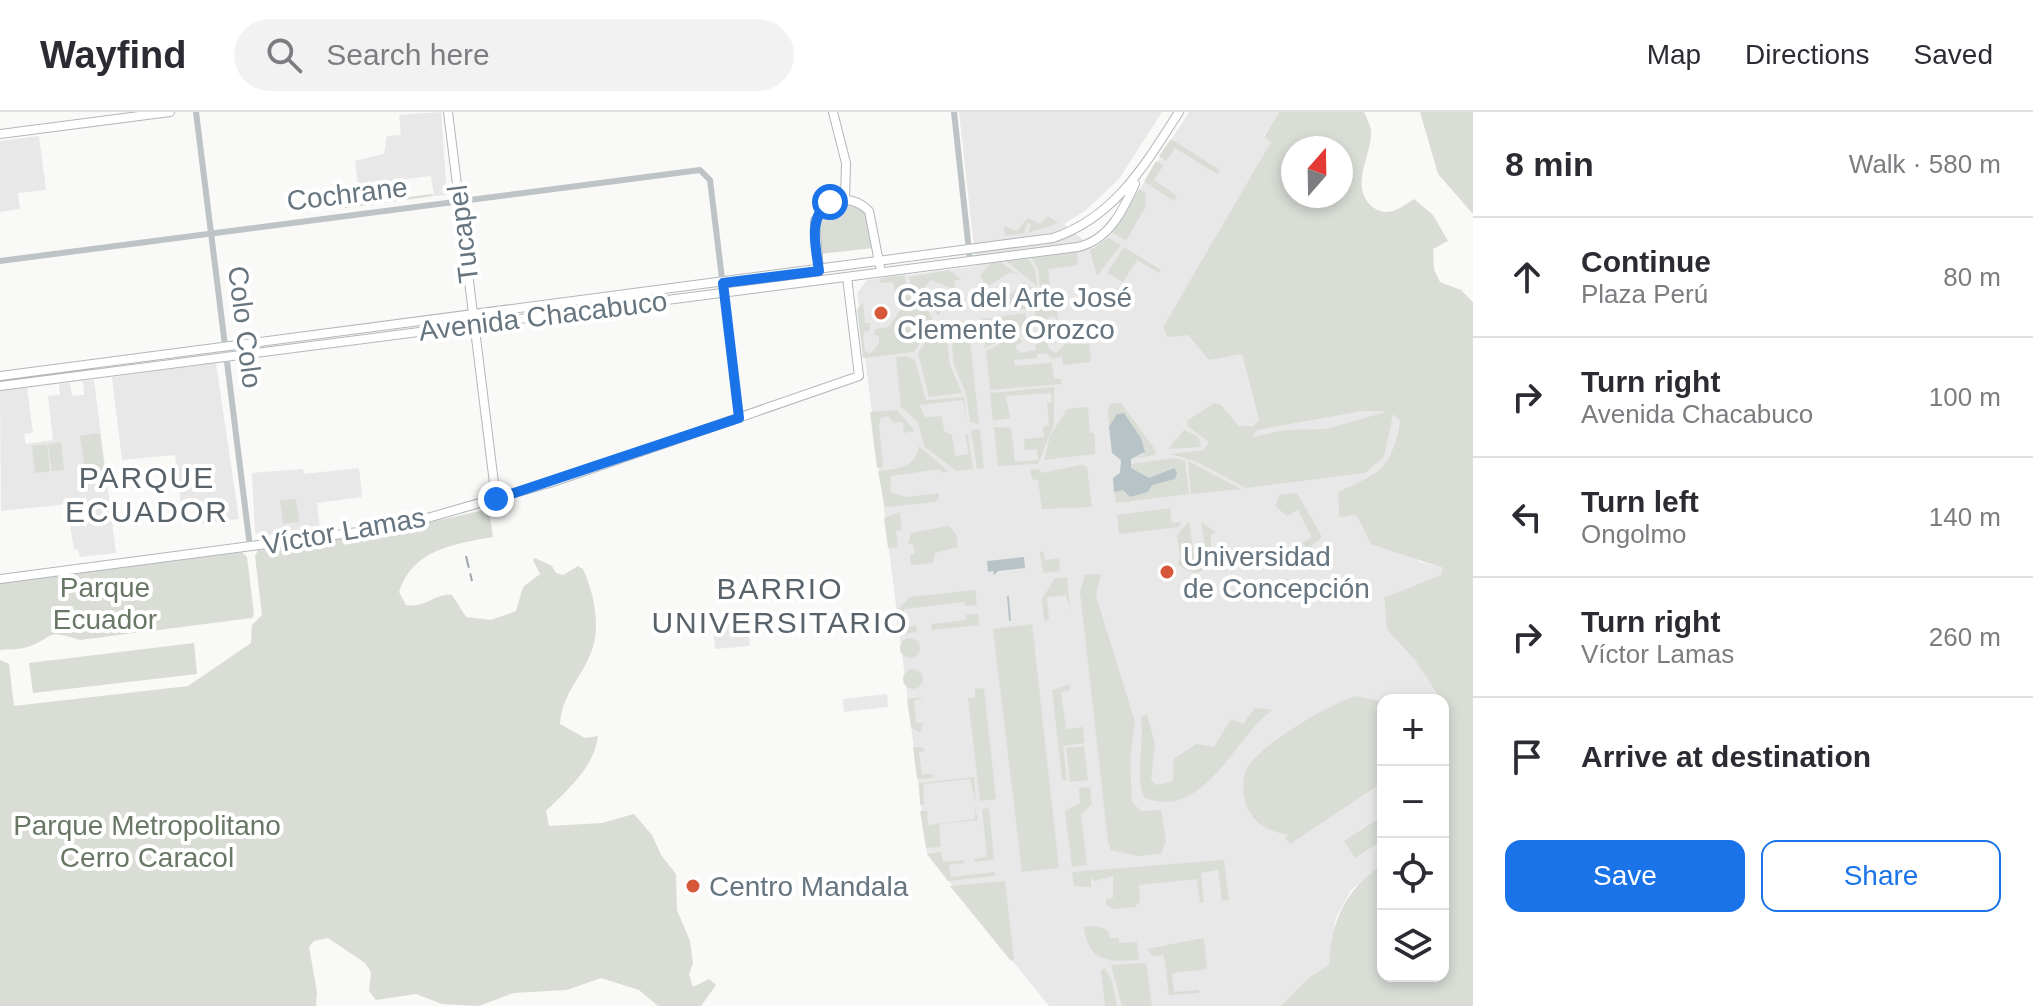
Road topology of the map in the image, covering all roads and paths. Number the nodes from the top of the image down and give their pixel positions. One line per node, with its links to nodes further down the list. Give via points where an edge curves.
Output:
1 (170, 112): 7 (main road)
2 (196, 112): 11 (street, Colo Colo)
3 (448, 112): 10 (main road, Tucapel)
4 (833, 112): 9 (main road, via 846,163)
5 (954, 112): 12 (street)
6 (1179, 112): 8 (main road)
7 (0, 134)
8 (1140, 172): 12 (main road, Avenida Chacabuco, via 1105,210 1075,229); 12 (main road, Avenida Chacabuco, via 1099,239 1085,245)
9 (845, 199): 14 (main road, via 869,211); 15 (main road, via 826,204 815,221)
10 (459, 201): 11 (street, Cochrane); 17 (street, Cochrane, via 700,170 710,180); 18 (main road, Tucapel)
11 (211, 234): 13 (street, Cochrane); 19 (street, Colo Colo)
12 (969, 255): 14 (main road, Avenida Chacabuco)
13 (0, 261)
14 (880, 267): 15 (main road, Avenida Chacabuco); 16 (main road, Avenida Chacabuco)
15 (819, 271): 17 (main road, Avenida Chacabuco)
16 (847, 277): 17 (main road, Avenida Chacabuco); 22 (main road, Víctor Lamas, via 859,376)
17 (724, 288): 18 (main road, Avenida Chacabuco); 22 (street)
18 (473, 319): 19 (main road, Avenida Chacabuco); 23 (main road, Tucapel)
19 (226, 352): 20 (main road, Avenida Chacabuco); 21 (main road, Avenida Chacabuco); 24 (street, Colo Colo)
20 (0, 376)
21 (0, 386)
22 (739, 418): 23 (main road, Víctor Lamas)
23 (496, 499): 24 (main road, Víctor Lamas, via 386,529)
24 (250, 547): 25 (main road, Víctor Lamas)
25 (0, 579)

